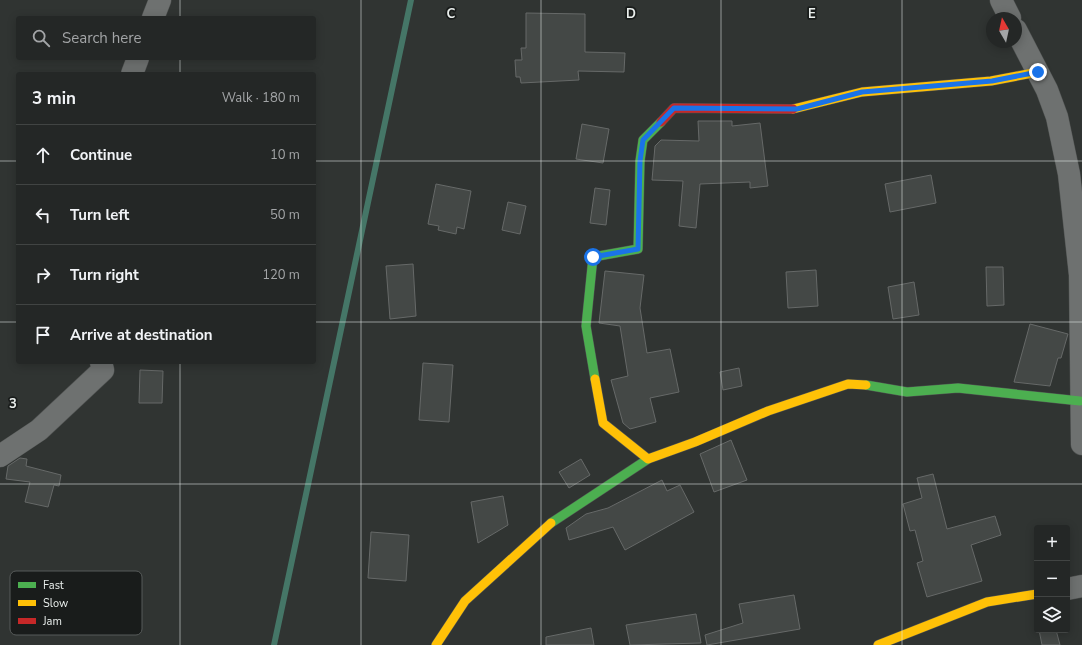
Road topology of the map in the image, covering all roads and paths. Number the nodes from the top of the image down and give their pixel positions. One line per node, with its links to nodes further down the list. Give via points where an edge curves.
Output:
1 (160, 0): 4 (street)
2 (1001, 0): 3 (street)
3 (1007, 12)
4 (154, 16)
5 (1022, 41): 8 (street)
6 (137, 60): 7 (street)
7 (133, 72)
8 (1038, 72): 10 (street, via 1048,90 1057,117 1070,174 1080,275); 13 (street, via 992,81 862,92 797,109 674,108 643,140 640,161 638,249 593,257 586,326 603,423)
9 (102, 364): 12 (street, via 103,370 39,430)
10 (1080, 401): 11 (street); 13 (street, via 958,388 907,392 848,384 768,411)
11 (1082, 444)
12 (0, 456)
13 (648, 459): 17 (street, via 553,521 466,601)
14 (1082, 586): 15 (street)
15 (1070, 588)
16 (1034, 594): 18 (street, via 987,602)
17 (436, 645)
18 (878, 645)

